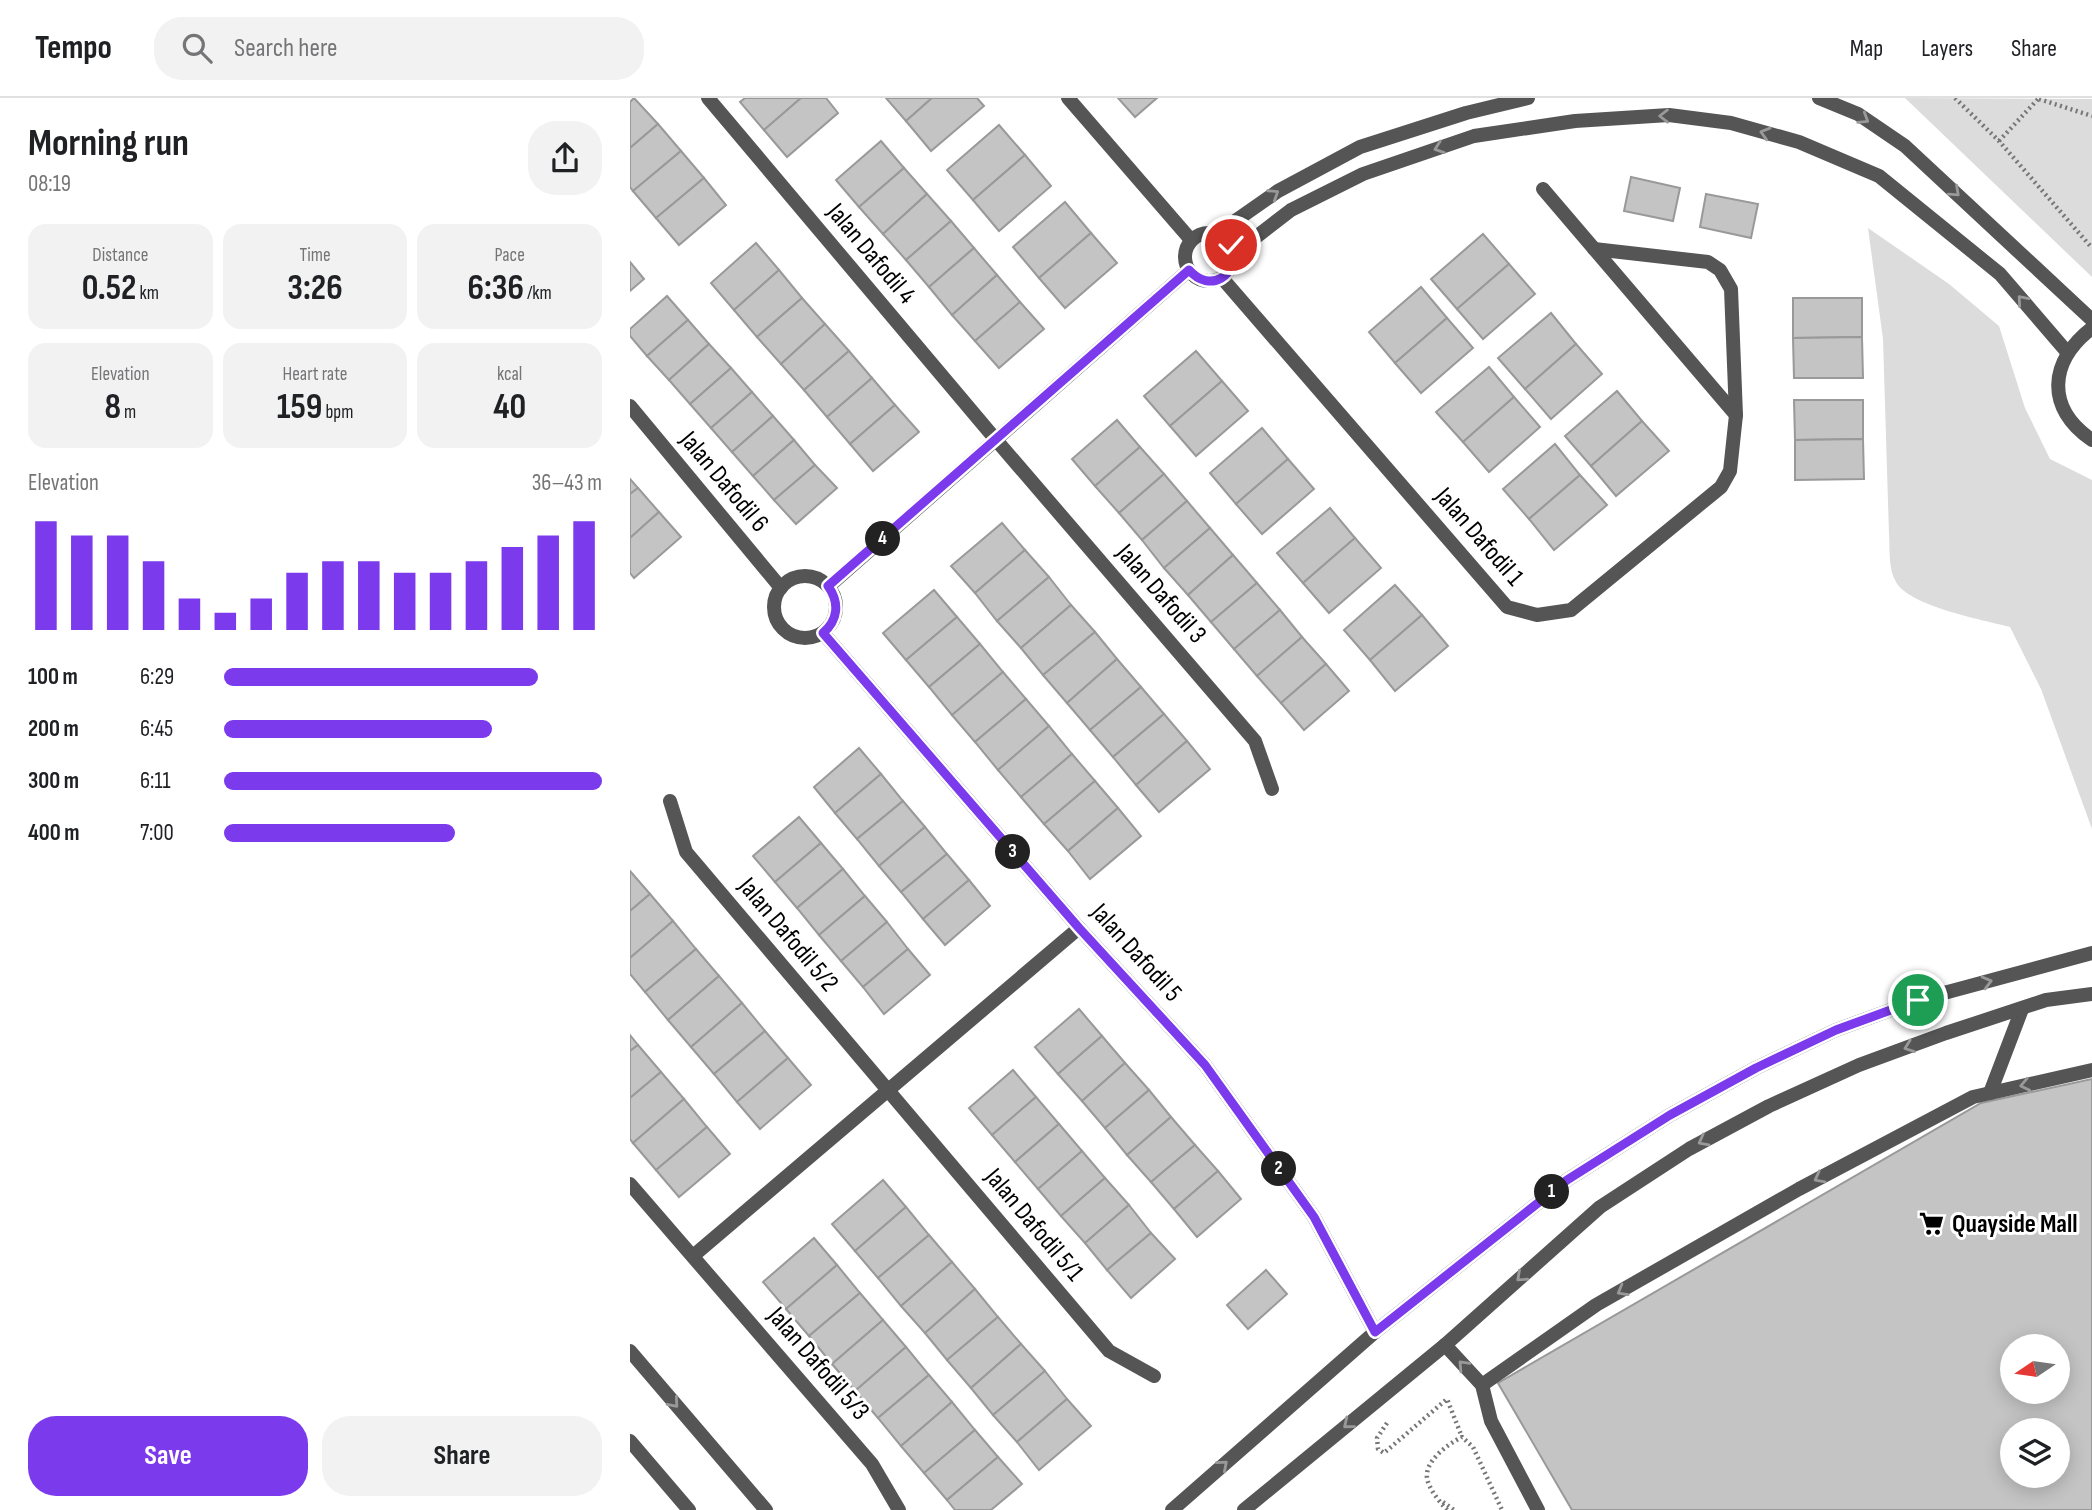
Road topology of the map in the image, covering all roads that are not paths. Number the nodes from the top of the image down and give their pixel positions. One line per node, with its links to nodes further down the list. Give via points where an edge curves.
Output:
1 (708, 98): 18 (street, Jalan Dafodil 4)
2 (1068, 98): 7 (street)
3 (1528, 98): 6 (street, one-way to 3, via 1278,191 1360,147)
4 (1819, 98): 12 (street, one-way to 12, via 1858,114 1905,146)
5 (1543, 190): 8 (street)
6 (1218, 233): 7 (street, via 1199,234); 9 (street)
7 (1191, 240): 10 (street, via 1185,255)
8 (1594, 249): 16 (street); 16 (street, Jalan Dafodil 1, via 1708,262 1720,270 1731,289)
9 (1234, 254): 11 (street); 14 (street, one-way to 9, via 2000,274 1879,176 1799,142 1731,123 1669,115 1575,121 1475,136 1363,174 1291,210)
10 (1189, 270): 11 (street, via 1200,280); 18 (street)
11 (1222, 278): 16 (street, Jalan Dafodil 1, via 1507,607 1536,615 1571,610 1721,487 1730,471)
12 (2092, 320)
13 (2092, 328): 14 (street)
14 (2067, 352): 17 (street, via 2059,371 2058,393 2064,413)
15 (630, 407): 20 (street, Jalan Dafodil 6)
16 (1736, 415)
17 (2092, 440)
18 (997, 441): 19 (street); 22 (street, Jalan Dafodil 3, via 1255,741)
19 (828, 586): 20 (street, via 808,576); 21 (street, via 837,607 833,622)
20 (781, 588): 21 (street, via 774,604 783,629 807,639)
21 (823, 633): 24 (street, Jalan Dafodil 5)
22 (1272, 789)
23 (670, 800): 29 (street, Jalan Dafodil 5/2, via 686,852)
24 (1079, 928): 29 (street); 33 (street, Jalan Dafodil 5, via 1205,1065 1314,1217)
25 (2092, 953): 33 (street, one-way to 25, via 1567,1180 1756,1068 1836,1030 1918,1000)
26 (2092, 994): 27 (street, via 2046,1000)
27 (2022, 1009): 30 (street); 34 (street, one-way to 34, via 1859,1065 1689,1149 1600,1207)
28 (2092, 1070): 30 (street, one-way to 30)
29 (889, 1091): 32 (street); 36 (street, Jalan Dafodil 5/1, via 1110,1351)
30 (1990, 1093): 37 (street, one-way to 37, via 1973,1097 1799,1189 1620,1291)
31 (630, 1184): 32 (street, Jalan Dafodil 5/3)
32 (693, 1256): 41 (street, Jalan Dafodil 5/3, via 872,1464)
33 (1375, 1332): 42 (street, one-way to 33)
34 (1445, 1345): 37 (street, one-way to 34); 43 (street, one-way to 43)
35 (630, 1351): 40 (street, one-way to 40)
36 (1154, 1376)
37 (1482, 1385): 44 (street, via 1491,1421)
38 (630, 1441): 39 (street)
39 (689, 1510)
40 (766, 1510)
41 (899, 1510)
42 (1172, 1510)
43 (1244, 1510)
44 (1538, 1510)

